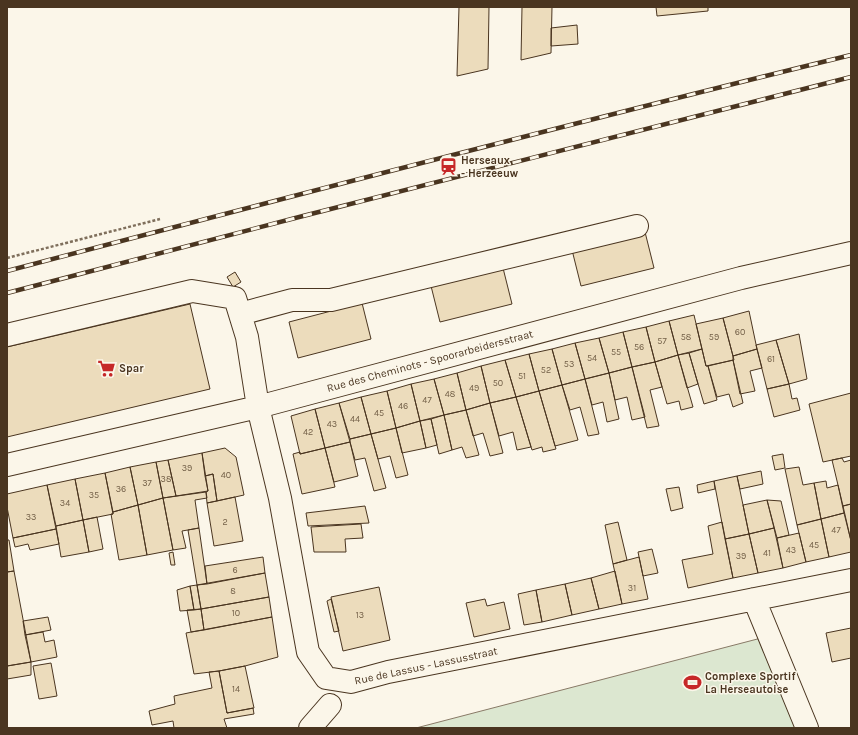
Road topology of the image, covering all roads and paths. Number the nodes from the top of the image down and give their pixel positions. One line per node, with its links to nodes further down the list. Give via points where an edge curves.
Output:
1 (160, 219): 4 (path)
2 (637, 226): 5 (street, via 331,300 292,300)
3 (851, 253): 7 (street, Rue des Cheminots - Spoorarbeidersstraat, via 734,280)
4 (7, 258)
5 (240, 314): 6 (street, Rue de Lassus - Lassusstraat, via 235,298 192,291); 7 (street, Rue de Lassus - Lassusstraat, via 247,337)
6 (7, 335)
7 (258, 407): 8 (street, Rue des Cheminots - Spoorarbeidersstraat); 10 (street, Rue de Lassus - Lassusstraat, via 280,498 308,652 326,678 351,682 388,672)
8 (7, 465)
9 (851, 580): 10 (street, Rue de Lassus - Lassusstraat)
10 (754, 599): 13 (street)
11 (330, 705): 12 (street)
12 (310, 728)
13 (807, 728)

